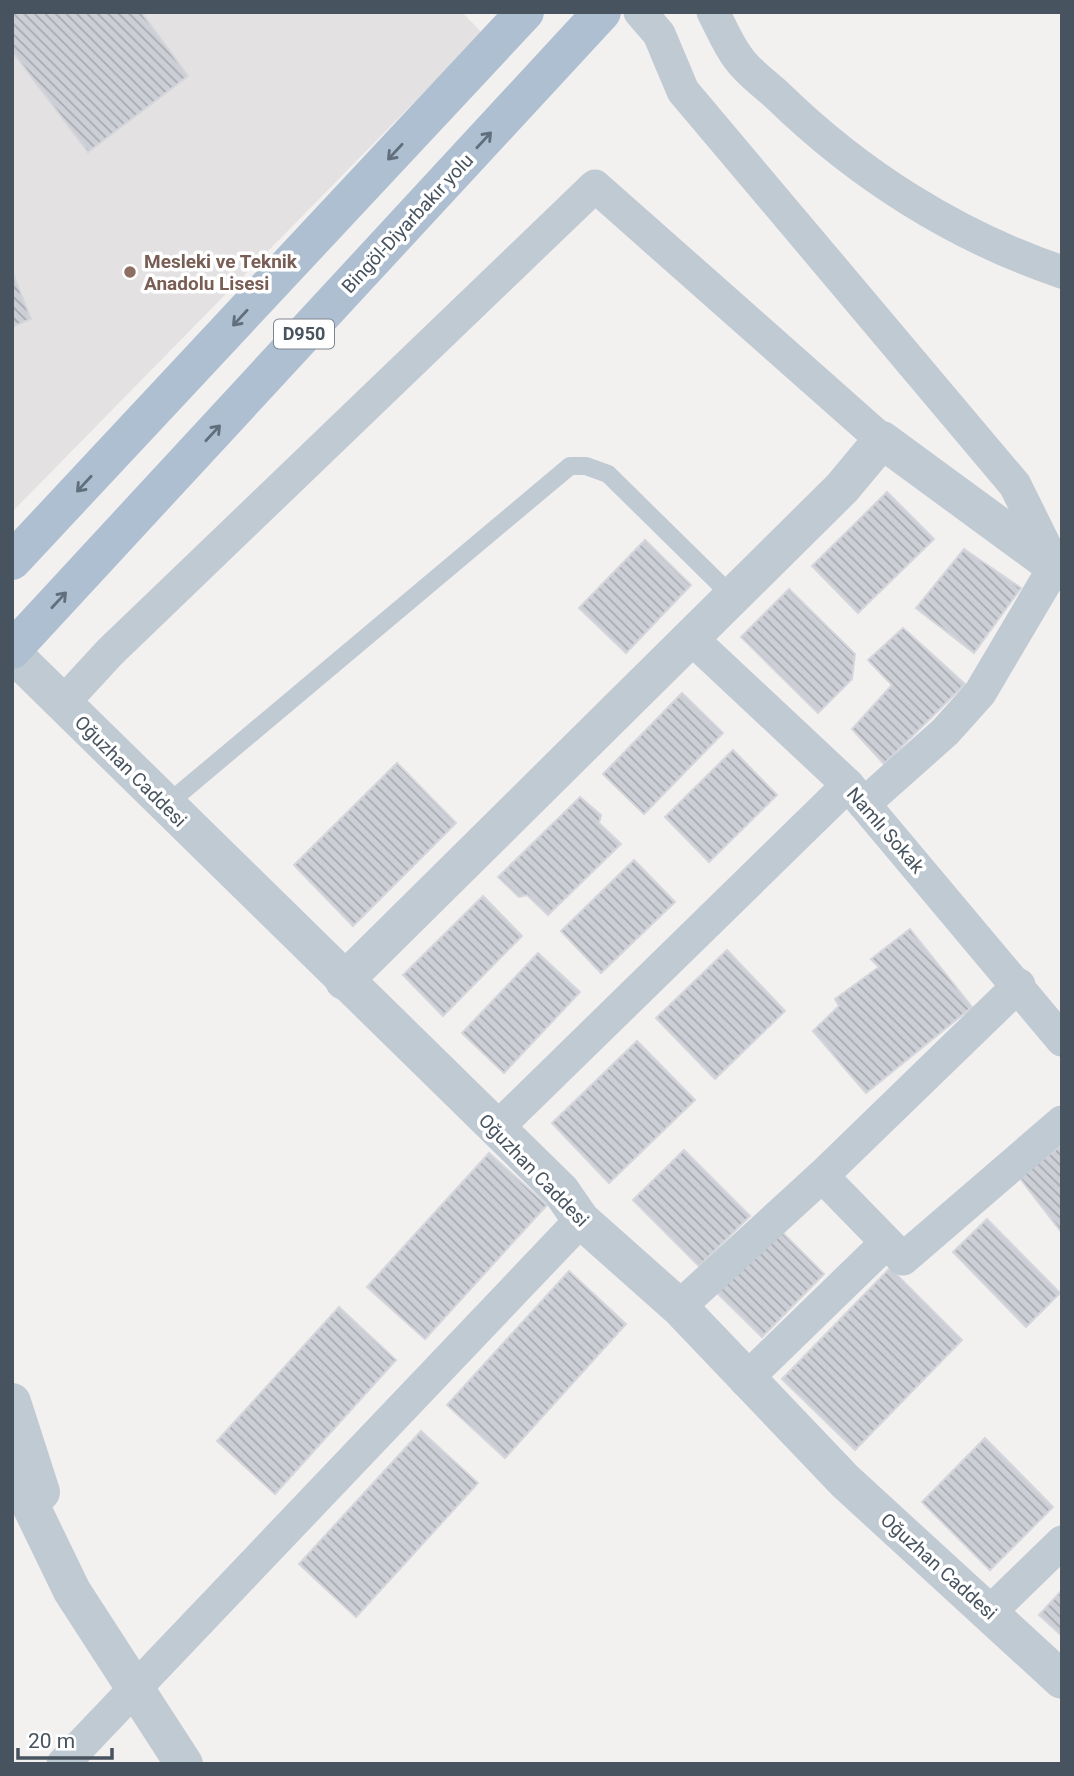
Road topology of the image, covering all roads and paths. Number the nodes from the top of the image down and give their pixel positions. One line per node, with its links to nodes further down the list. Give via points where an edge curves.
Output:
1 (526, 12): 7 (main road, D950, one-way to 7)
2 (640, 12): 8 (street, via 660,34 682,92 1015,485)
3 (713, 12): 5 (street, via 739,59 852,160 936,217 1025,260)
4 (599, 15): 11 (main road, Bingöl-Diyarbakır yolu / D950, one-way to 4)
5 (1062, 272)
6 (882, 440): 8 (street); 9 (street, via 842,488); 12 (street, via 595,186)
7 (12, 561)
8 (1058, 569): 13 (street, via 980,693 945,732)
9 (733, 597): 10 (street); 14 (lane, via 608,474 570,466)
10 (691, 638): 13 (street, Namlı Sokak); 15 (street)
11 (12, 652): 12 (street, Oğuzhan Caddesi)
12 (62, 703): 14 (street, Oğuzhan Caddesi)
13 (856, 794): 16 (street, Namlı Sokak); 19 (street)
14 (166, 805): 15 (street, Oğuzhan Caddesi)
15 (344, 981): 19 (street, Oğuzhan Caddesi)
16 (1019, 985): 17 (street, Namlı Sokak); 20 (street)
17 (1062, 1040)
18 (1062, 1122): 22 (street, via 902,1259)
19 (496, 1129): 21 (street, Oğuzhan Caddesi, via 561,1192)
20 (822, 1176): 22 (street); 23 (street)
21 (581, 1220): 23 (street, Oğuzhan Caddesi); 31 (street)
22 (886, 1243): 24 (street)
23 (679, 1307): 24 (street, Oğuzhan Caddesi)
24 (745, 1380): 29 (street, Oğuzhan Caddesi, via 845,1481)
25 (12, 1402): 28 (street)
26 (12, 1467): 28 (street)
27 (1062, 1542): 29 (street)
28 (72, 1591): 31 (street)
29 (990, 1612): 30 (street, Oğuzhan Caddesi)
30 (1062, 1680)
31 (137, 1689): 32 (street); 33 (street)
32 (63, 1764)
33 (184, 1764)

